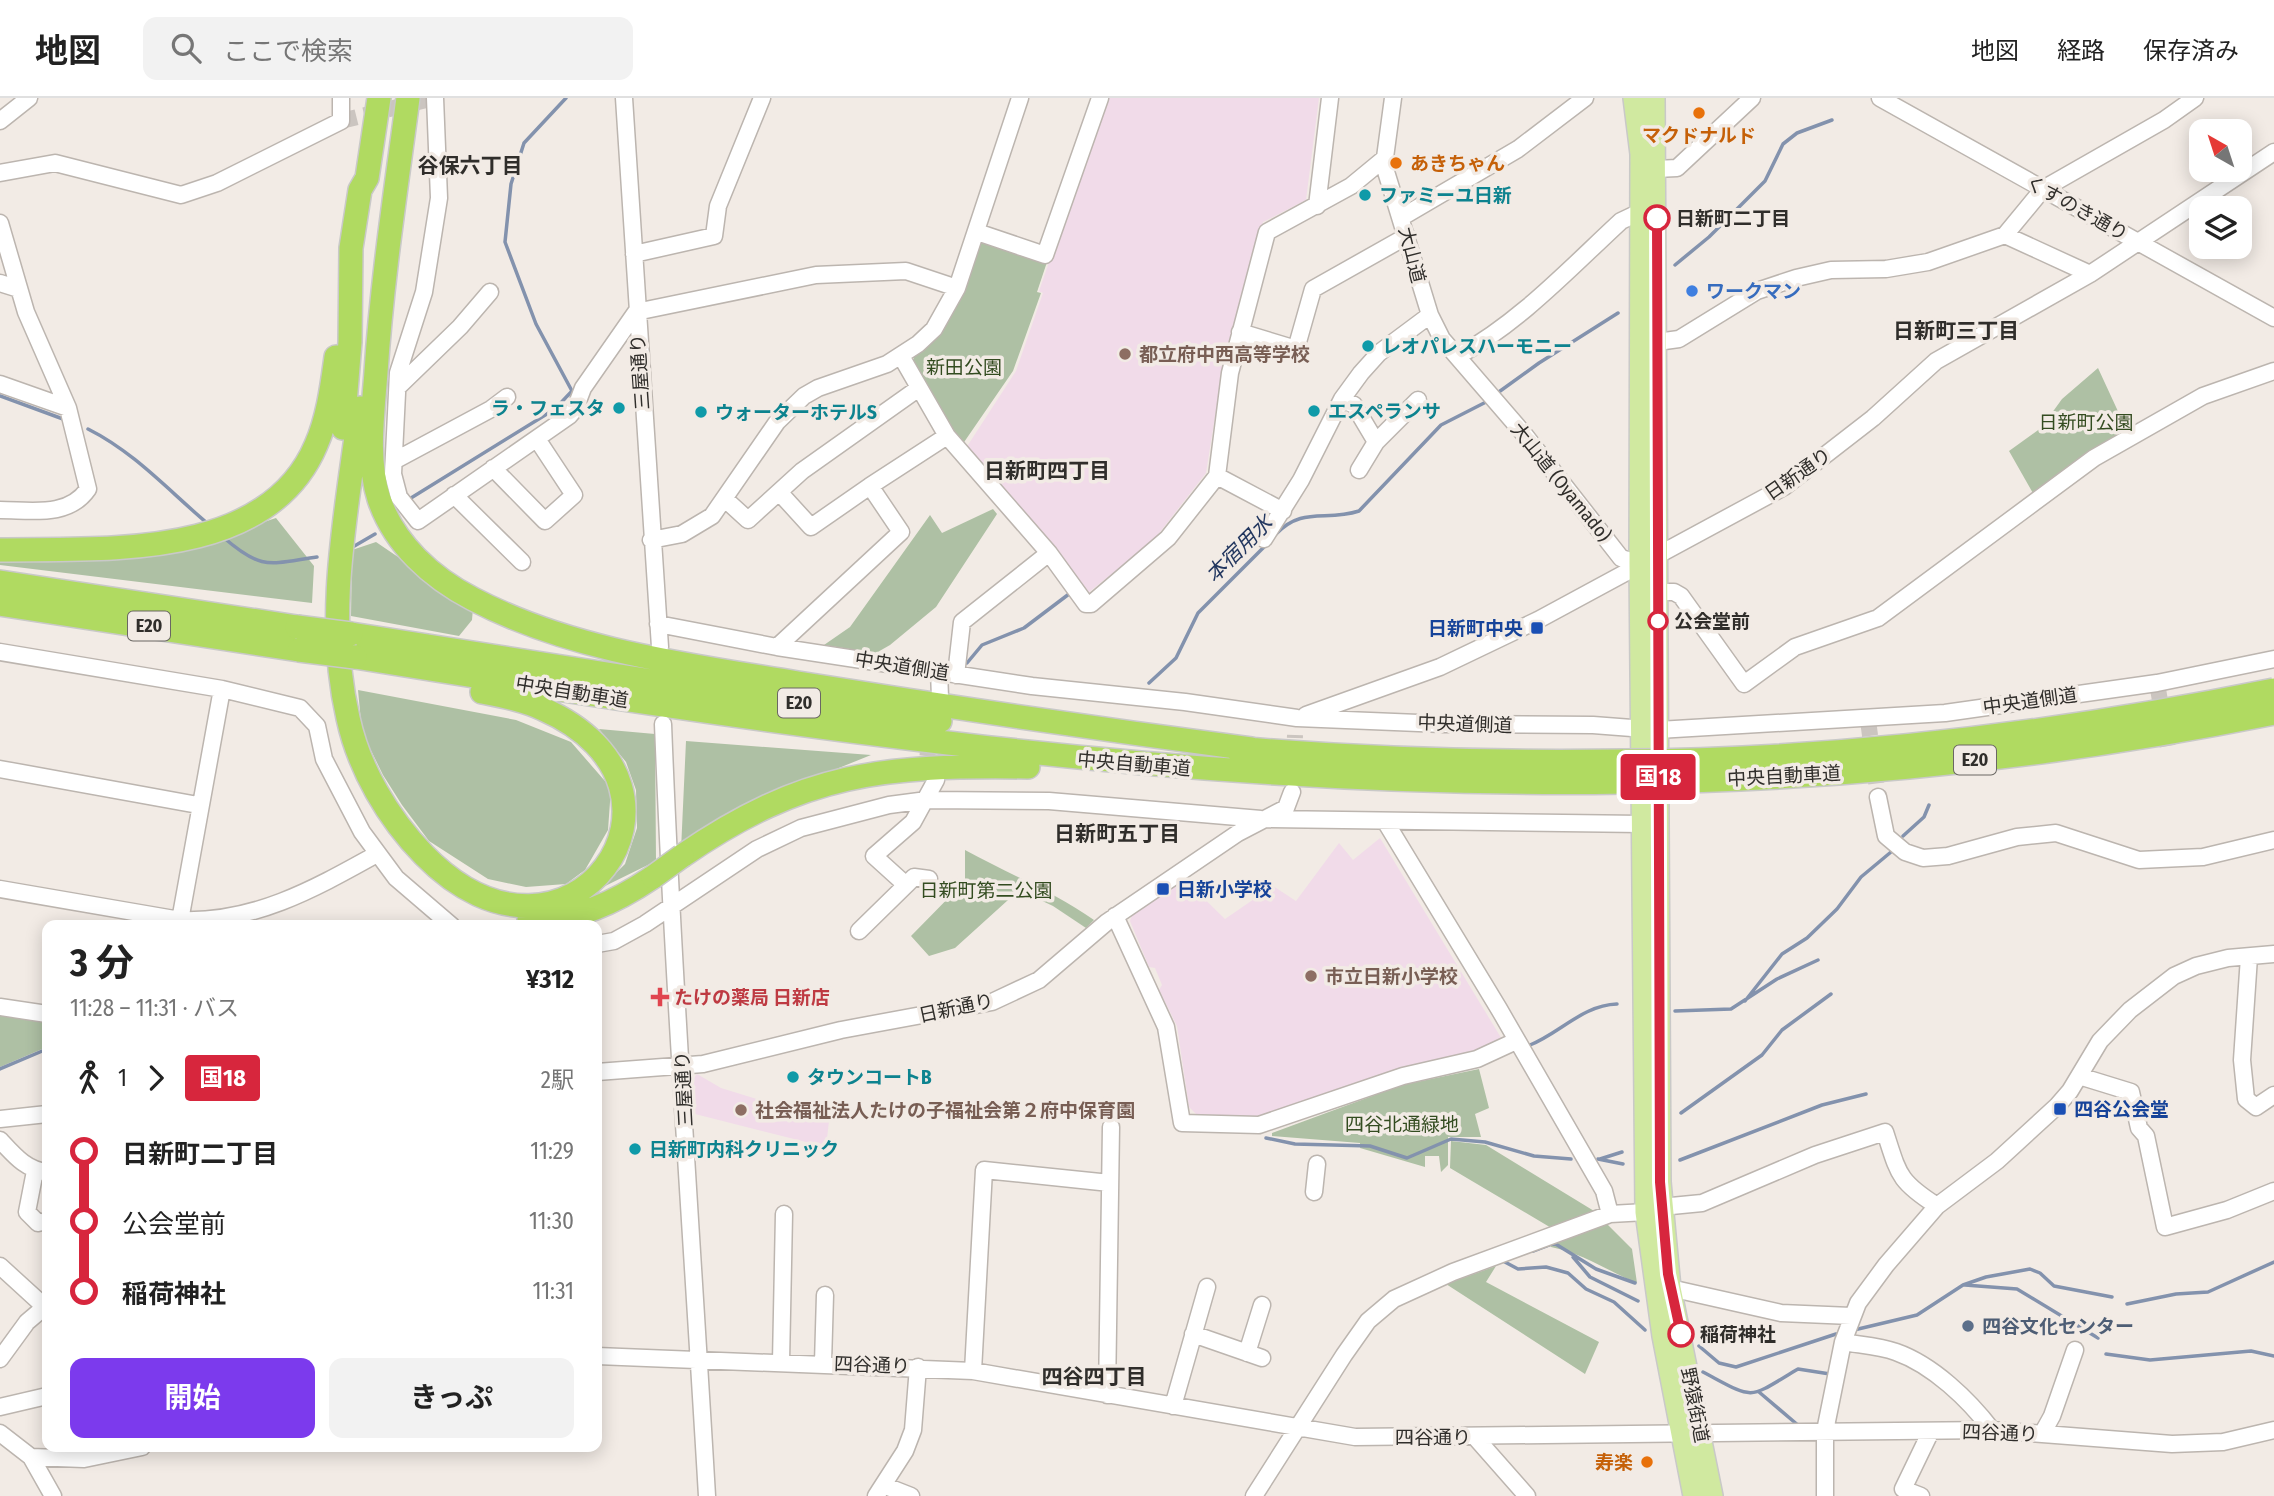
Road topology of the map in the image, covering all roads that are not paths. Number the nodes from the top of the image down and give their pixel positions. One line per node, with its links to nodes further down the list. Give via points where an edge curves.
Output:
1 (29, 98): 20 (street)
2 (341, 98): 25 (street, via 341,121 217,183 181,195 55,163)
3 (364, 98): 27 (highway, via 355,177)
4 (379, 98): 27 (highway, via 367,178)
5 (401, 98): 21 (highway)
6 (408, 98): 21 (highway)
7 (435, 98): 53 (street, via 439,198 424,292 398,373)
8 (624, 98): 36 (street, 三屋通り)
9 (762, 98): 36 (street, via 718,206 713,236)
10 (1020, 98): 32 (street)
11 (1100, 98): 32 (street, via 1045,255)
12 (1330, 98): 28 (street)
13 (1393, 98): 23 (street, 大山道)
14 (1585, 98): 30 (street, via 1518,149)
15 (1634, 98): 29 (main road, 野猿街道, via 1641,154)
16 (1654, 98): 24 (main road, 野猿街道)
17 (1752, 98): 24 (street, via 1677,168)
18 (1880, 98): 26 (street, くすのき通り)
19 (2195, 98): 26 (street)
20 (0, 121)
21 (405, 124): 46 (highway)
22 (2274, 152): 35 (street, 日新通り)
23 (1385, 158): 28 (street); 30 (street, 大山道)
24 (1656, 169): 48 (main road, 野猿街道)
25 (0, 173)
26 (2043, 189): 33 (street); 35 (street, くすのき通り)
27 (360, 190): 39 (highway)
28 (1317, 206): 47 (street, via 1268,232)
29 (1640, 212): 50 (street, via 1621,221 1520,315); 77 (main road, 野猿街道)
30 (1402, 217): 34 (street, 大山道)
31 (0, 223): 41 (street)
32 (977, 232): 40 (street)
33 (2005, 235): 37 (street); 48 (street, via 1928,262 1886,269 1831,270 1796,278 1757,291 1679,339)
34 (1407, 236): 44 (street, 大山道); 47 (street, via 1313,289 1296,349)
35 (2138, 243): 37 (street, 日新通り); 45 (street, くすのき通り)
36 (634, 254): 43 (street, 三屋通り)
37 (2090, 274): 77 (street, 日新通り, via 1937,361 1784,487)
38 (0, 283): 41 (street)
39 (348, 284): 75 (highway, via 340,299 334,374 316,445 286,490 251,517 204,534 125,546); 101 (highway, bridge, via 350,342 328,568 327,647 337,719 361,786 389,830 421,867 454,894 495,912 536,919 580,914 616,899 773,802 825,783 875,773 954,766)
40 (957, 288): 43 (street, via 906,271 816,275); 49 (street, via 934,329)
41 (19, 289): 59 (street)
42 (490, 292): 53 (street)
43 (636, 312): 61 (street, via 583,388 575,409); 74 (street, 三屋通り)
44 (1430, 315): 50 (street, 大山道, via 1442,339); 57 (street, via 1379,353)
45 (2274, 318)
46 (378, 326): 87 (highway, via 364,371 338,585 343,693 361,760 387,809 414,845 469,889 511,905 545,905 565,900 597,878 621,839 622,799 611,765 586,735 541,708); 99 (highway, via 372,446 378,497 394,531 418,561 475,600 555,633 720,671)
47 (1240, 332): 66 (street)
48 (1657, 342): 77 (main road, 野猿街道)
49 (901, 356): 54 (street); 70 (street, via 818,388 790,407)
50 (1458, 356): 56 (street, 大山道)
51 (2274, 370): 80 (street, via 2203,396 2094,458 1878,618 1795,647 1744,684 1681,596)
52 (0, 384): 59 (street)
53 (398, 387): 63 (street)
54 (919, 388): 60 (street); 68 (street)
55 (507, 397): 63 (street)
56 (1492, 397): 77 (street, 大山道 (Oyamado), via 1622,558)
57 (1342, 398): 62 (street, via 1353,405); 72 (street)
58 (1418, 400): 62 (street)
59 (68, 408): 71 (street, via 88,489 79,501 59,510)
60 (947, 436): 67 (street); 76 (street)
61 (537, 439): 64 (street); 64 (street, via 574,495 545,521)
62 (1376, 442): 65 (street)
63 (394, 461): 69 (street, via 399,497 418,522)
64 (493, 468): 69 (street)
65 (1359, 470)
66 (1217, 475): 72 (street); 76 (street, via 1167,538 1091,604 1086,604)
67 (870, 486): 68 (street, via 811,527); 85 (street, via 901,532)
68 (779, 492): 70 (street, via 748,520)
69 (454, 495): 78 (street)
70 (726, 499): 74 (street, via 712,516 682,534)
71 (0, 510)
72 (1283, 511): 73 (street)
73 (1265, 539)
74 (651, 540): 82 (street, 三屋通り)
75 (0, 550)
76 (1049, 552): 90 (street, via 962,622)
77 (1649, 559): 80 (main road, 野猿街道); 95 (street, 日新通り, via 1538,621 1440,667); 97 (main road, 野猿街道)
78 (522, 562)
79 (0, 582): 83 (highway, 中央自動車道 / E20)
80 (1658, 592): 97 (main road, 野猿街道)
81 (0, 604): 83 (highway, 中央自動車道 / E20)
82 (658, 624): 84 (street, 三屋通り); 85 (street, 中央道側道)
83 (298, 638): 87 (highway, 中央自動車道 / E20, bridge); 99 (highway, 中央自動車道 / E20, bridge, via 351,634 780,701)
84 (660, 647)
85 (778, 647): 89 (street, 中央道側道)
86 (0, 652): 91 (street)
87 (355, 657): 101 (highway, 中央自動車道 / E20, via 653,705 1010,752)
88 (2274, 659): 97 (street, 中央道側道, via 2157,683 1945,713)
89 (939, 672): 90 (street, 中央道側道); 93 (street)
90 (956, 674): 95 (street, 中央道側道)
91 (222, 689): 107 (street); 112 (street, via 285,702 309,714 333,780)
92 (2274, 690): 102 (highway, 中央自動車道 / E20, bridge, via 2017,734)
93 (937, 697)
94 (2274, 713): 102 (highway, 中央自動車道 / E20, bridge, via 2019,756 1801,776)
95 (1297, 718): 97 (street, 中央道側道); 98 (street)
96 (663, 724): 116 (street, 三屋通り)
97 (1650, 729): 110 (main road, 野猿街道); 143 (main road, 野猿街道)
98 (1295, 735)
99 (1251, 749): 102 (highway, 中央自動車道 / E20)
100 (0, 769): 107 (street)
101 (1241, 772): 102 (highway, 中央自動車道 / E20, via 1453,782)
102 (1624, 772)
103 (930, 780): 106 (street)
104 (1292, 792): 108 (street, 日新通り, via 1286,808)
105 (1878, 797): 111 (street, via 1886,836 1905,852 1923,858 2056,833 2139,860 2203,857)
106 (927, 800): 108 (street, via 1049,801); 114 (street, via 913,822 874,856); 116 (street, via 847,814 801,828 757,849)
107 (198, 805): 119 (street)
108 (1261, 819): 109 (street); 117 (street, 日新通り)
109 (1385, 821): 110 (street); 128 (street)
110 (1642, 824): 143 (main road, 野猿街道)
111 (2274, 839)
112 (377, 854): 120 (street, via 262,910); 121 (street)
113 (929, 878): 114 (street, via 914,877)
114 (906, 885): 122 (street)
115 (0, 889): 118 (street)
116 (670, 909): 123 (street); 129 (street, 三屋通り)
117 (1115, 916): 128 (street, via 1166,1027 1182,1123 1259,1125 1404,1076 1477,1059); 129 (street, 日新通り, via 1040,980 992,1002 841,1030)
118 (163, 920)
119 (179, 920)
120 (213, 920)
121 (444, 920)
122 (859, 931)
123 (602, 943)
124 (2274, 954): 125 (street)
125 (2249, 957): 131 (street, via 2209,961 2174,976 2109,1030); 132 (street, via 2242,1060 2246,1099 2256,1107)
126 (0, 1007): 127 (street)
127 (42, 1013)
128 (1516, 1041): 145 (street, via 1604,1191)
129 (683, 1067): 130 (street, 日新通り); 159 (street, 三屋通り)
130 (602, 1072)
131 (2078, 1076): 140 (street, via 2132,1092 2165,1227); 142 (street, via 2063,1099 2030,1132)
132 (2274, 1095)
133 (42, 1115): 134 (street)
134 (0, 1119)
135 (1111, 1127): 139 (street)
136 (0, 1140): 138 (street, via 15,1156)
137 (1317, 1164): 141 (street)
138 (41, 1171): 146 (street, via 27,1212)
139 (1110, 1183): 164 (street, via 984,1170); 165 (street)
140 (2274, 1191)
141 (1314, 1192)
142 (1937, 1206): 143 (street, via 1906,1185 1885,1132 1815,1155 1702,1203); 154 (street, via 1872,1281)
143 (1653, 1209): 145 (street); 149 (main road, 野猿街道); 173 (main road, 野猿街道, via 1659,1314)
144 (784, 1214): 161 (street)
145 (1610, 1214): 169 (street, via 1394,1298 1368,1321)
146 (42, 1222)
147 (0, 1266): 151 (street)
148 (1207, 1287): 155 (street)
149 (1670, 1288): 154 (street, via 1781,1313); 173 (main road, 野猿街道)
150 (825, 1295): 162 (street)
151 (42, 1303)
152 (1262, 1305): 155 (street, via 1255,1355)
153 (42, 1309): 160 (street)
154 (1851, 1316): 156 (street)
155 (1193, 1334): 167 (street)
156 (1843, 1342): 170 (street, via 1908,1357 1965,1399); 174 (street)
157 (2075, 1350): 176 (street)
158 (602, 1356): 159 (street, 四谷通り)
159 (699, 1358): 161 (street, 四谷通り); 182 (street, 三屋通り)
160 (0, 1359)
161 (781, 1362): 162 (street, 四谷通り)
162 (823, 1363): 163 (street, 四谷通り)
163 (918, 1367): 164 (street, 四谷通り); 180 (street, via 913,1430)
164 (974, 1371): 165 (street, 四谷通り)
165 (1107, 1395): 167 (street, 四谷通り)
166 (42, 1397): 168 (street)
167 (1173, 1406): 169 (street, 四谷通り)
168 (0, 1407)
169 (1295, 1427): 177 (street, 四谷通り, via 1354,1437); 184 (street)
170 (1992, 1430): 172 (street, 四谷通り); 176 (street, 四谷通り)
171 (2274, 1430): 176 (street, 四谷通り, via 2223,1442 2172,1444)
172 (1931, 1431): 174 (street, 四谷通り); 189 (street, via 1903,1489)
173 (1691, 1432): 174 (street, 四谷通り); 177 (street, 四谷通り); 186 (main road, 野猿街道); 187 (main road, 野猿街道)
174 (1825, 1432): 188 (street)
175 (0, 1433): 179 (street)
176 (2042, 1434)
177 (1475, 1437): 185 (street)
178 (118, 1452): 179 (street, via 84,1459)
179 (31, 1457): 181 (street)
180 (880, 1490): 183 (street)
181 (54, 1496)
182 (707, 1496)
183 (911, 1496)
184 (1254, 1496)
185 (1527, 1496)
186 (1694, 1496)
187 (1712, 1496)
188 (1825, 1496)
189 (1921, 1496)

